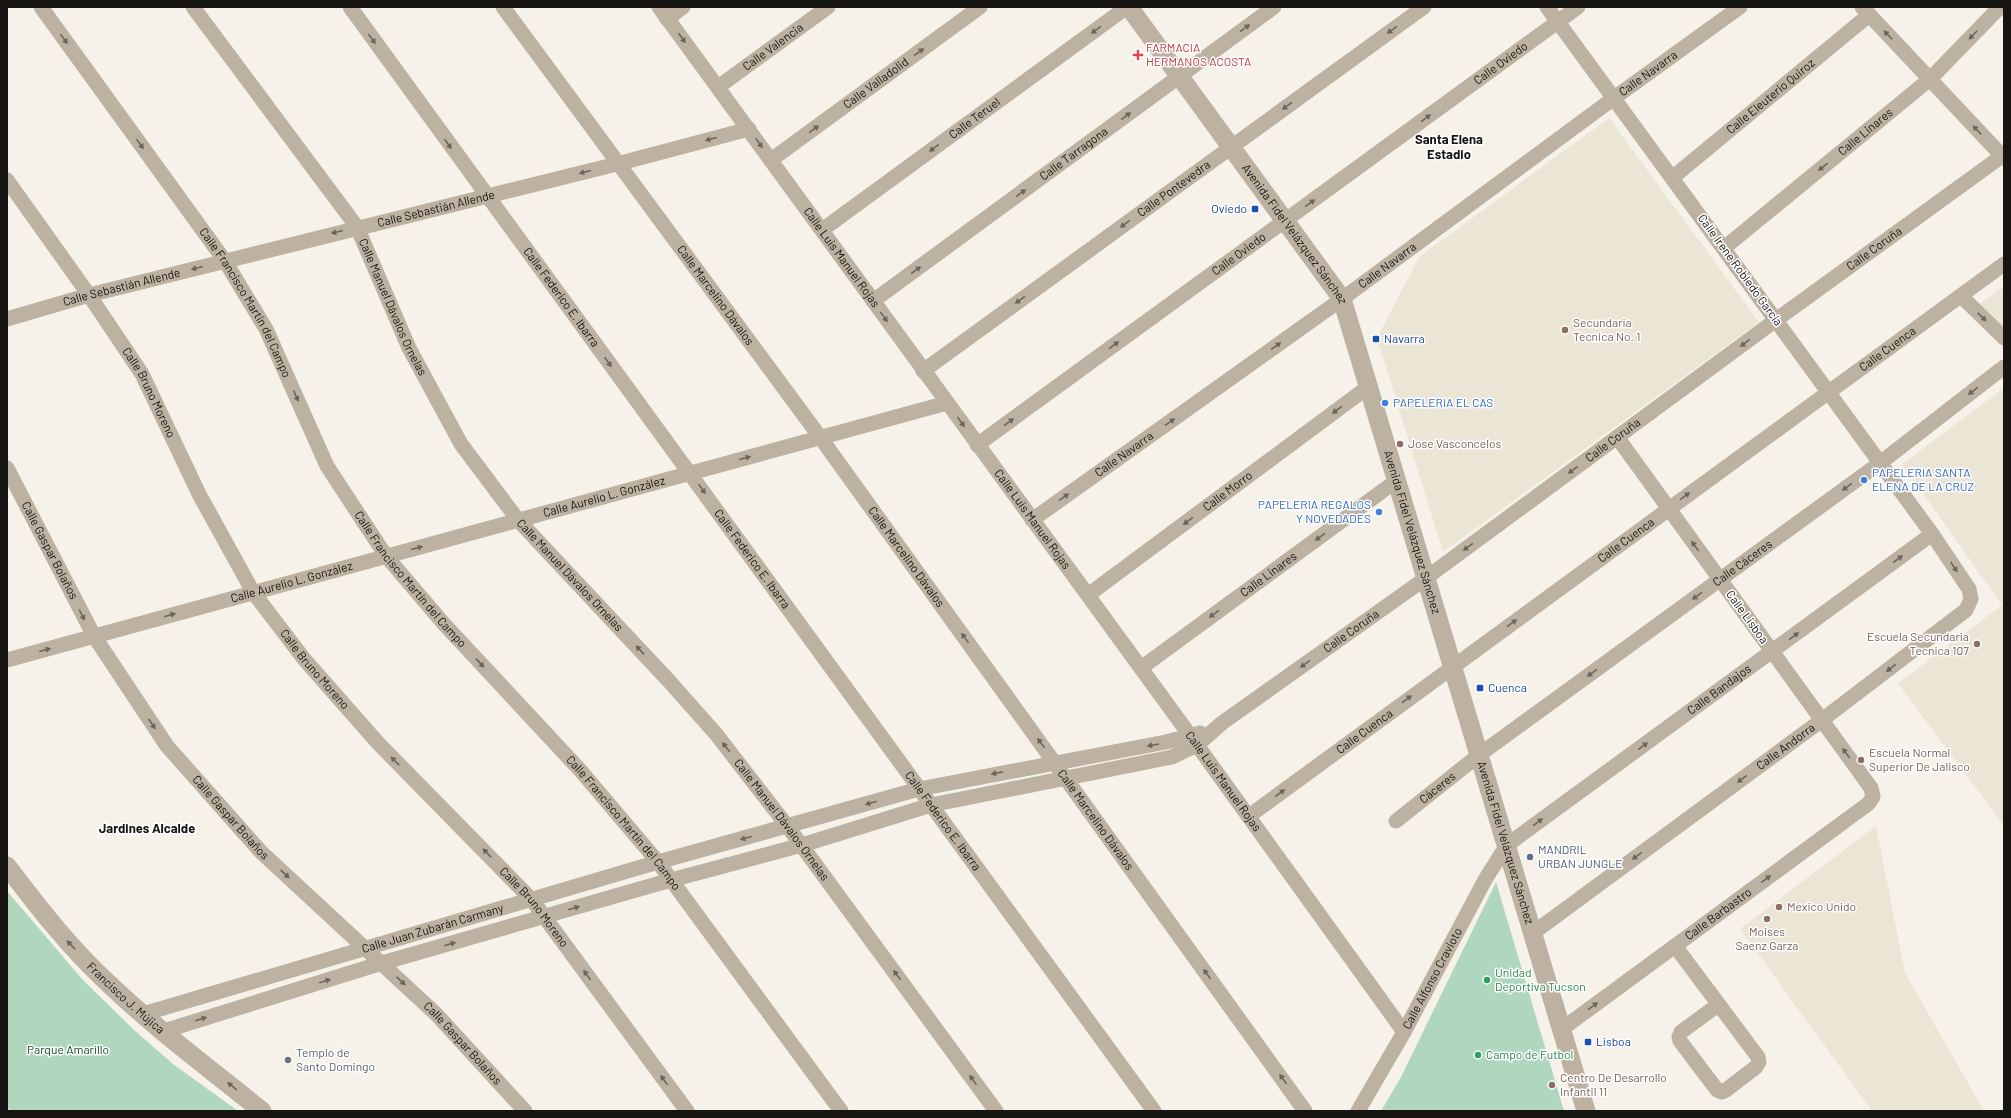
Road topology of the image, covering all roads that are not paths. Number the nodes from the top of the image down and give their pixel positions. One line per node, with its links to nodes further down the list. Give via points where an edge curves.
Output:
1 (41, 7): 34 (street, Calle Francisco Martín del Campo, one-way to 34)
2 (194, 7): 31 (street, Calle Manuel Dávalos Ornelas)
3 (350, 7): 29 (street, Calle Federico E. Ibarra, one-way to 29)
4 (503, 7): 26 (street, Calle Marcelino Dávalos)
5 (683, 7): 16 (street)
6 (828, 7): 20 (street, Calle Valencia)
7 (980, 7): 25 (street, Calle Valladolid, one-way to 7)
8 (1128, 7): 18 (street, Avenida Fidel Velázquez Sánchez); 32 (street, Calle Teruel, one-way to 32)
9 (1274, 7): 18 (street, Calle Tarragona, one-way to 9)
10 (1424, 7): 23 (street, Calle Pontevedra, one-way to 23)
11 (1547, 7): 17 (street, Calle Irene Robledo García)
12 (1578, 7): 17 (street, Calle Oviedo)
13 (1740, 7): 21 (street, Calle Navarra)
14 (2000, 7): 19 (street, Calle Linares, one-way to 19)
15 (1865, 11): 19 (street, Calle Eleuterio Quiroz, one-way to 15); 27 (street, Calle Eleuterio Quiroz)
16 (663, 13): 20 (street, Calle Luis Manuel Rojas, one-way to 20)
17 (1558, 22): 21 (street, Calle Irene Robledo García); 30 (street, Calle Oviedo, one-way to 17)
18 (1180, 76): 23 (street, Avenida Fidel Velázquez Sánchez); 39 (street, Calle Tarragona, one-way to 18)
19 (1930, 79): 24 (street, Calle Eleuterio Quiroz, one-way to 19); 33 (street, Calle Linares, one-way to 33)
20 (718, 87): 22 (street, Calle Luis Manuel Rojas)
21 (1614, 98): 27 (street, Calle Irene Robledo García); 38 (street, Calle Navarra)
22 (749, 129): 25 (street, Calle Luis Manuel Rojas, one-way to 25); 26 (street, Calle Sebastián Allende, one-way to 26)
23 (1231, 147): 30 (street, Avenida Fidel Velázquez Sánchez); 44 (street, Calle Pontevedra, one-way to 44)
24 (2003, 157): 41 (street, Calle Coruña)
25 (771, 160): 32 (street, Calle Luis Manuel Rojas)
26 (617, 164): 29 (street, Calle Sebastián Allende, one-way to 29); 48 (street, Calle Marcelino Dávalos)
27 (1672, 178): 33 (street, Calle Irene Robledo García)
28 (7, 180): 36 (street, Calle Bruno Moreno)
29 (486, 196): 31 (street, Calle Sebastián Allende); 53 (street, Calle Federico E. Ibarra, one-way to 53)
30 (1285, 220): 38 (street, Avenida Fidel Velázquez Sánchez); 50 (street, Calle Oviedo, one-way to 30)
31 (357, 227): 34 (street, Calle Sebastián Allende, one-way to 34); 56 (street, Calle Manuel Dávalos Ornelas, via 409,348 461,444)
32 (822, 230): 39 (street, Calle Luis Manuel Rojas)
33 (1724, 248): 41 (street, Calle Irene Robledo García)
34 (225, 261): 36 (street, Calle Sebastián Allende, one-way to 36); 59 (street, Calle Francisco Martín del Campo, one-way to 59, via 266,329 327,466)
35 (2004, 264): 37 (street, Calle Cuenca)
36 (89, 295): 40 (street, Calle Sebastián Allende); 62 (street, Calle Bruno Moreno, via 142,374 199,494)
37 (1961, 296): 42 (street, one-way to 42); 46 (street, Calle Cuenca)
38 (1342, 299): 45 (street, Avenida Fidel Velázquez Sánchez); 57 (street, Calle Navarra, one-way to 38)
39 (873, 301): 44 (street, Calle Luis Manuel Rojas, one-way to 44)
40 (7, 319)
41 (1776, 320): 46 (street, Calle Irene Robledo García); 49 (street, Calle Coruña, one-way to 49)
42 (2004, 338)
43 (2004, 367): 51 (street, Calle Cáceres, one-way to 51)
44 (923, 370): 47 (street, Calle Luis Manuel Rojas)
45 (1368, 387): 54 (street, Avenida Fidel Velázquez Sánchez); 63 (street, Calle Morro, one-way to 63)
46 (1829, 392): 51 (street, Calle Irene Robledo García); 55 (street, Calle Cuenca, one-way to 46)
47 (947, 403): 48 (street, Calle Aurelio L. González); 50 (street, Calle Luis Manuel Rojas, one-way to 50)
48 (820, 437): 53 (street, Calle Aurelio L. González, one-way to 48); 72 (street, Calle Marcelino Dávalos, one-way to 48)
49 (1617, 438): 55 (street, Calle Lisboa); 60 (street, Calle Coruña, one-way to 60)
50 (977, 444): 57 (street, Calle Luis Manuel Rojas)
51 (1880, 462): 58 (street, Calle Irene Robledo García); 61 (street, Calle Cáceres, one-way to 61)
52 (7, 468): 64 (street, Calle Gaspar Bolaños, one-way to 64)
53 (690, 473): 56 (street, Calle Aurelio L. González); 74 (street, Calle Federico E. Ibarra, one-way to 74)
54 (1396, 481): 60 (street, Avenida Fidel Velázquez Sánchez); 68 (street, Calle Linares, one-way to 68)
55 (1668, 508): 61 (street, Calle Lisboa, one-way to 55); 67 (street, Calle Cuenca, one-way to 55)
56 (518, 520): 59 (street, Calle Aurelio L. González, one-way to 56); 79 (street, Calle Manuel Dávalos Ornelas, one-way to 56, via 700,716)
57 (1032, 520): 63 (street, Calle Luis Manuel Rojas)
58 (1932, 534): 65 (street, Calle Bandajos, one-way to 58); 69 (street, Calle Andorra, one-way to 69, via 1969,589 1971,599 1966,610)
59 (386, 556): 62 (street, Calle Aurelio L. González); 82 (street, Calle Francisco Martín del Campo, one-way to 82, via 444,624 580,770)
60 (1426, 578): 67 (street, Avenida Fidel Velázquez Sánchez); 70 (street, Calle Coruña, one-way to 70, via 1222,724)
61 (1720, 579): 65 (street, Calle Lisboa); 71 (street, Calle Cáceres, one-way to 71)
62 (253, 592): 64 (street, Calle Aurelio L. González, one-way to 62); 85 (street, Calle Bruno Moreno, one-way to 62, via 378,743 304,659)
63 (1088, 595): 68 (street, Calle Luis Manuel Rojas)
64 (94, 636): 66 (street, Calle Aurelio L. González, one-way to 64); 89 (street, Calle Gaspar Bolaños, one-way to 89, via 167,746 262,852)
65 (1772, 652): 69 (street, Calle Lisboa); 81 (street, Calle Bandajos, one-way to 65)
66 (7, 660)
67 (1452, 666): 71 (street, Avenida Fidel Velázquez Sánchez); 77 (street, Calle Cuenca, one-way to 67)
68 (1141, 668): 70 (street, Calle Luis Manuel Rojas)
69 (1822, 720): 75 (street, Calle Lisboa, one-way to 69, via 1871,788); 87 (street, Calle Andorra, one-way to 87)
70 (1194, 740): 72 (street, Calle Juan Zubarán Carmany, one-way to 72, via 1166,742); 73 (street, Calle Juan Zubarán Carmany, via 1172,756); 77 (street, Calle Luis Manuel Rojas)
71 (1479, 755): 78 (street, Cáceres); 81 (street, Avenida Fidel Velázquez Sánchez)
72 (1054, 762): 73 (street, Calle Marcelino Dávalos); 74 (street, Calle Juan Zubarán Carmany, one-way to 74)
73 (1067, 778): 76 (street, Calle Juan Zubarán Carmany); 102 (street, Calle Marcelino Dávalos, one-way to 73)
74 (919, 789): 76 (street, Calle Federico E. Ibarra); 79 (street, Calle Juan Zubarán Carmany, one-way to 79)
75 (1873, 798): 88 (street, Calle Barbastro, one-way to 75)
76 (931, 805): 80 (street, Calle Juan Zubarán Carmany); 101 (street, Calle Federico E. Ibarra)
77 (1248, 816): 95 (street, Calle Luis Manuel Rojas)
78 (1396, 821)
79 (788, 826): 80 (street, Calle Manuel Dávalos Ornelas); 82 (street, Calle Juan Zubarán Carmany, one-way to 82)
80 (802, 845): 84 (street, Calle Juan Zubarán Carmany); 100 (street, Calle Manuel Dávalos Ornelas, one-way to 80)
81 (1507, 845): 87 (street, Avenida Fidel Velázquez Sánchez); 95 (street, Calle Alfonso Cravioto, via 1486,878)
82 (658, 862): 84 (street, Calle Francisco Martín del Campo); 85 (street, Calle Juan Zubarán Carmany)
83 (7, 866): 92 (street, Francisco J. Mújica, one-way to 83, via 107,983 66,940)
84 (671, 880): 86 (street, Calle Juan Zubarán Carmany, one-way to 84); 99 (street, Calle Francisco Martín del Campo)
85 (532, 900): 86 (street, Calle Bruno Moreno); 89 (street, Calle Juan Zubarán Carmany)
86 (545, 917): 90 (street, Calle Juan Zubarán Carmany, one-way to 86); 98 (street, Calle Bruno Moreno, one-way to 86)
87 (1533, 933): 93 (street, Avenida Fidel Velázquez Sánchez)
88 (1675, 946): 91 (street); 93 (street, Calle Barbastro, one-way to 88)
89 (365, 948): 90 (street, Calle Gaspar Bolaños); 92 (street, Calle Juan Zubarán Carmany)
90 (382, 963): 94 (street, Calle Juan Zubarán Carmany, one-way to 90); 97 (street, Calle Gaspar Bolaños, one-way to 97, via 436,1014)
91 (1718, 1005): 91 (street, via 1758,1057 1759,1062 1750,1072 1722,1092 1717,1090 1679,1037)
92 (142, 1014): 94 (street, Francisco J. Mújica)
93 (1562, 1029): 104 (street, Avenida Fidel Velázquez Sánchez)
94 (164, 1031): 96 (street, Francisco J. Mújica, one-way to 94)
95 (1404, 1032): 103 (street, Calle Alfonso Cravioto)
96 (262, 1111)
97 (526, 1111)
98 (687, 1111)
99 (841, 1111)
100 (996, 1111)
101 (1154, 1111)
102 (1305, 1111)
103 (1358, 1111)
104 (1586, 1111)

